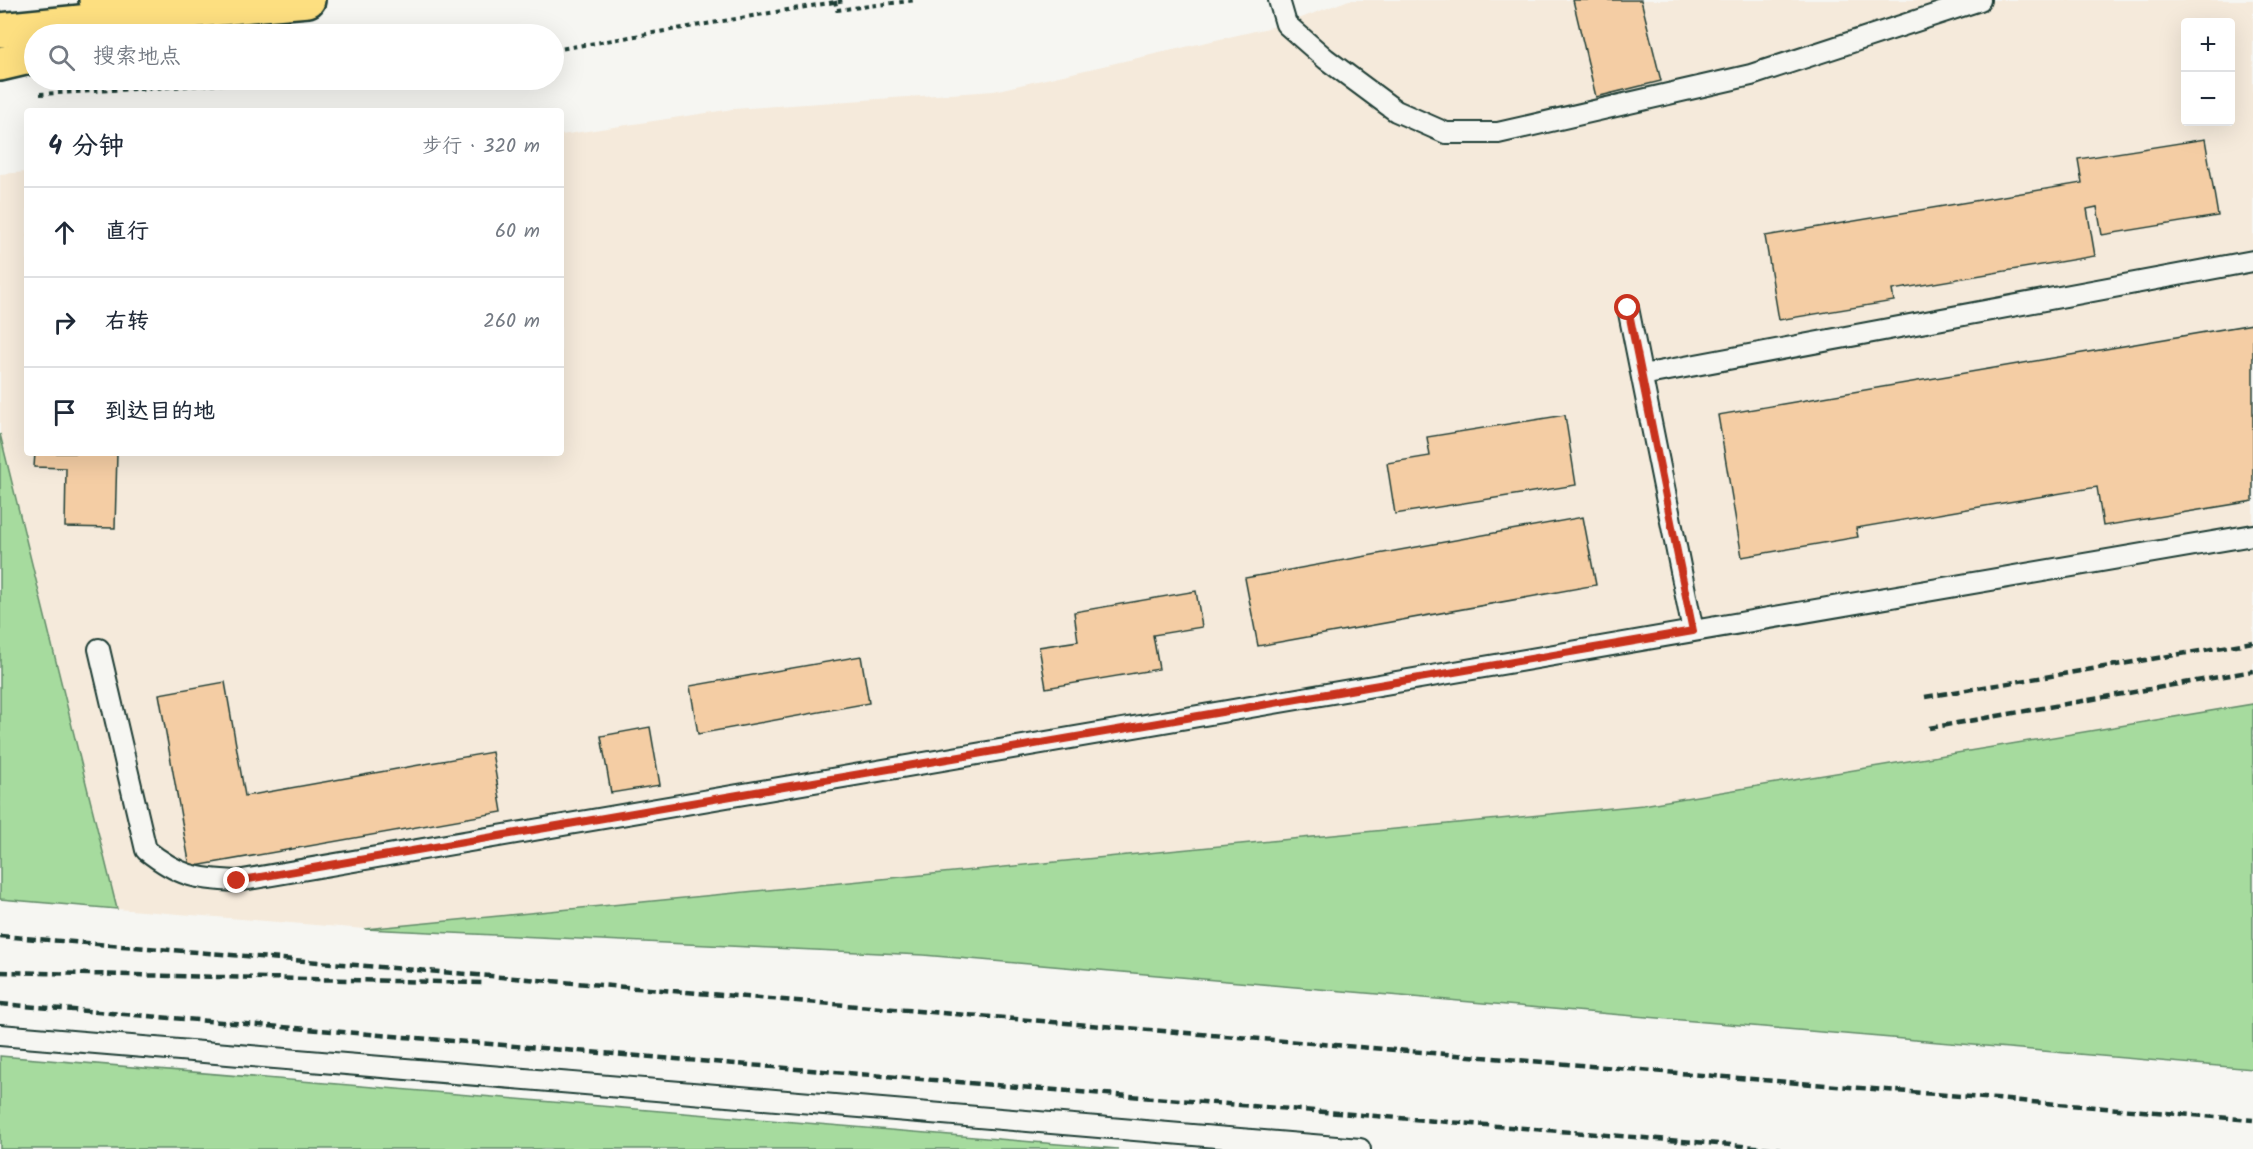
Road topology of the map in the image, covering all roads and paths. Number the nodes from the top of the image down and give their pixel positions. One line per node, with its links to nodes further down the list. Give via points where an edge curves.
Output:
1 (96, 0): 8 (main road)
2 (308, 0): 8 (main road)
3 (846, 0): 7 (path)
4 (917, 0): 7 (path, via 837,10)
5 (1279, 0): 6 (lane, via 1286,24 1396,111 1446,133 1498,133 1750,75)
6 (1980, 0)
7 (836, 1): 13 (path)
8 (230, 7): 9 (main road); 10 (main road)
9 (60, 24)
10 (161, 24)
11 (24, 28): 12 (main road)
12 (0, 30)
13 (564, 48)
14 (24, 58): 15 (main road)
15 (0, 64)
16 (110, 90): 17 (path)
17 (35, 94)
18 (2253, 261): 20 (lane)
19 (1628, 308): 20 (lane)
20 (1642, 375): 22 (lane)
21 (2253, 535): 22 (lane)
22 (1693, 631): 23 (lane, via 237,881 200,879 170,868 146,850)
23 (99, 649)
24 (0, 1035): 25 (lane)
25 (1359, 1149)

